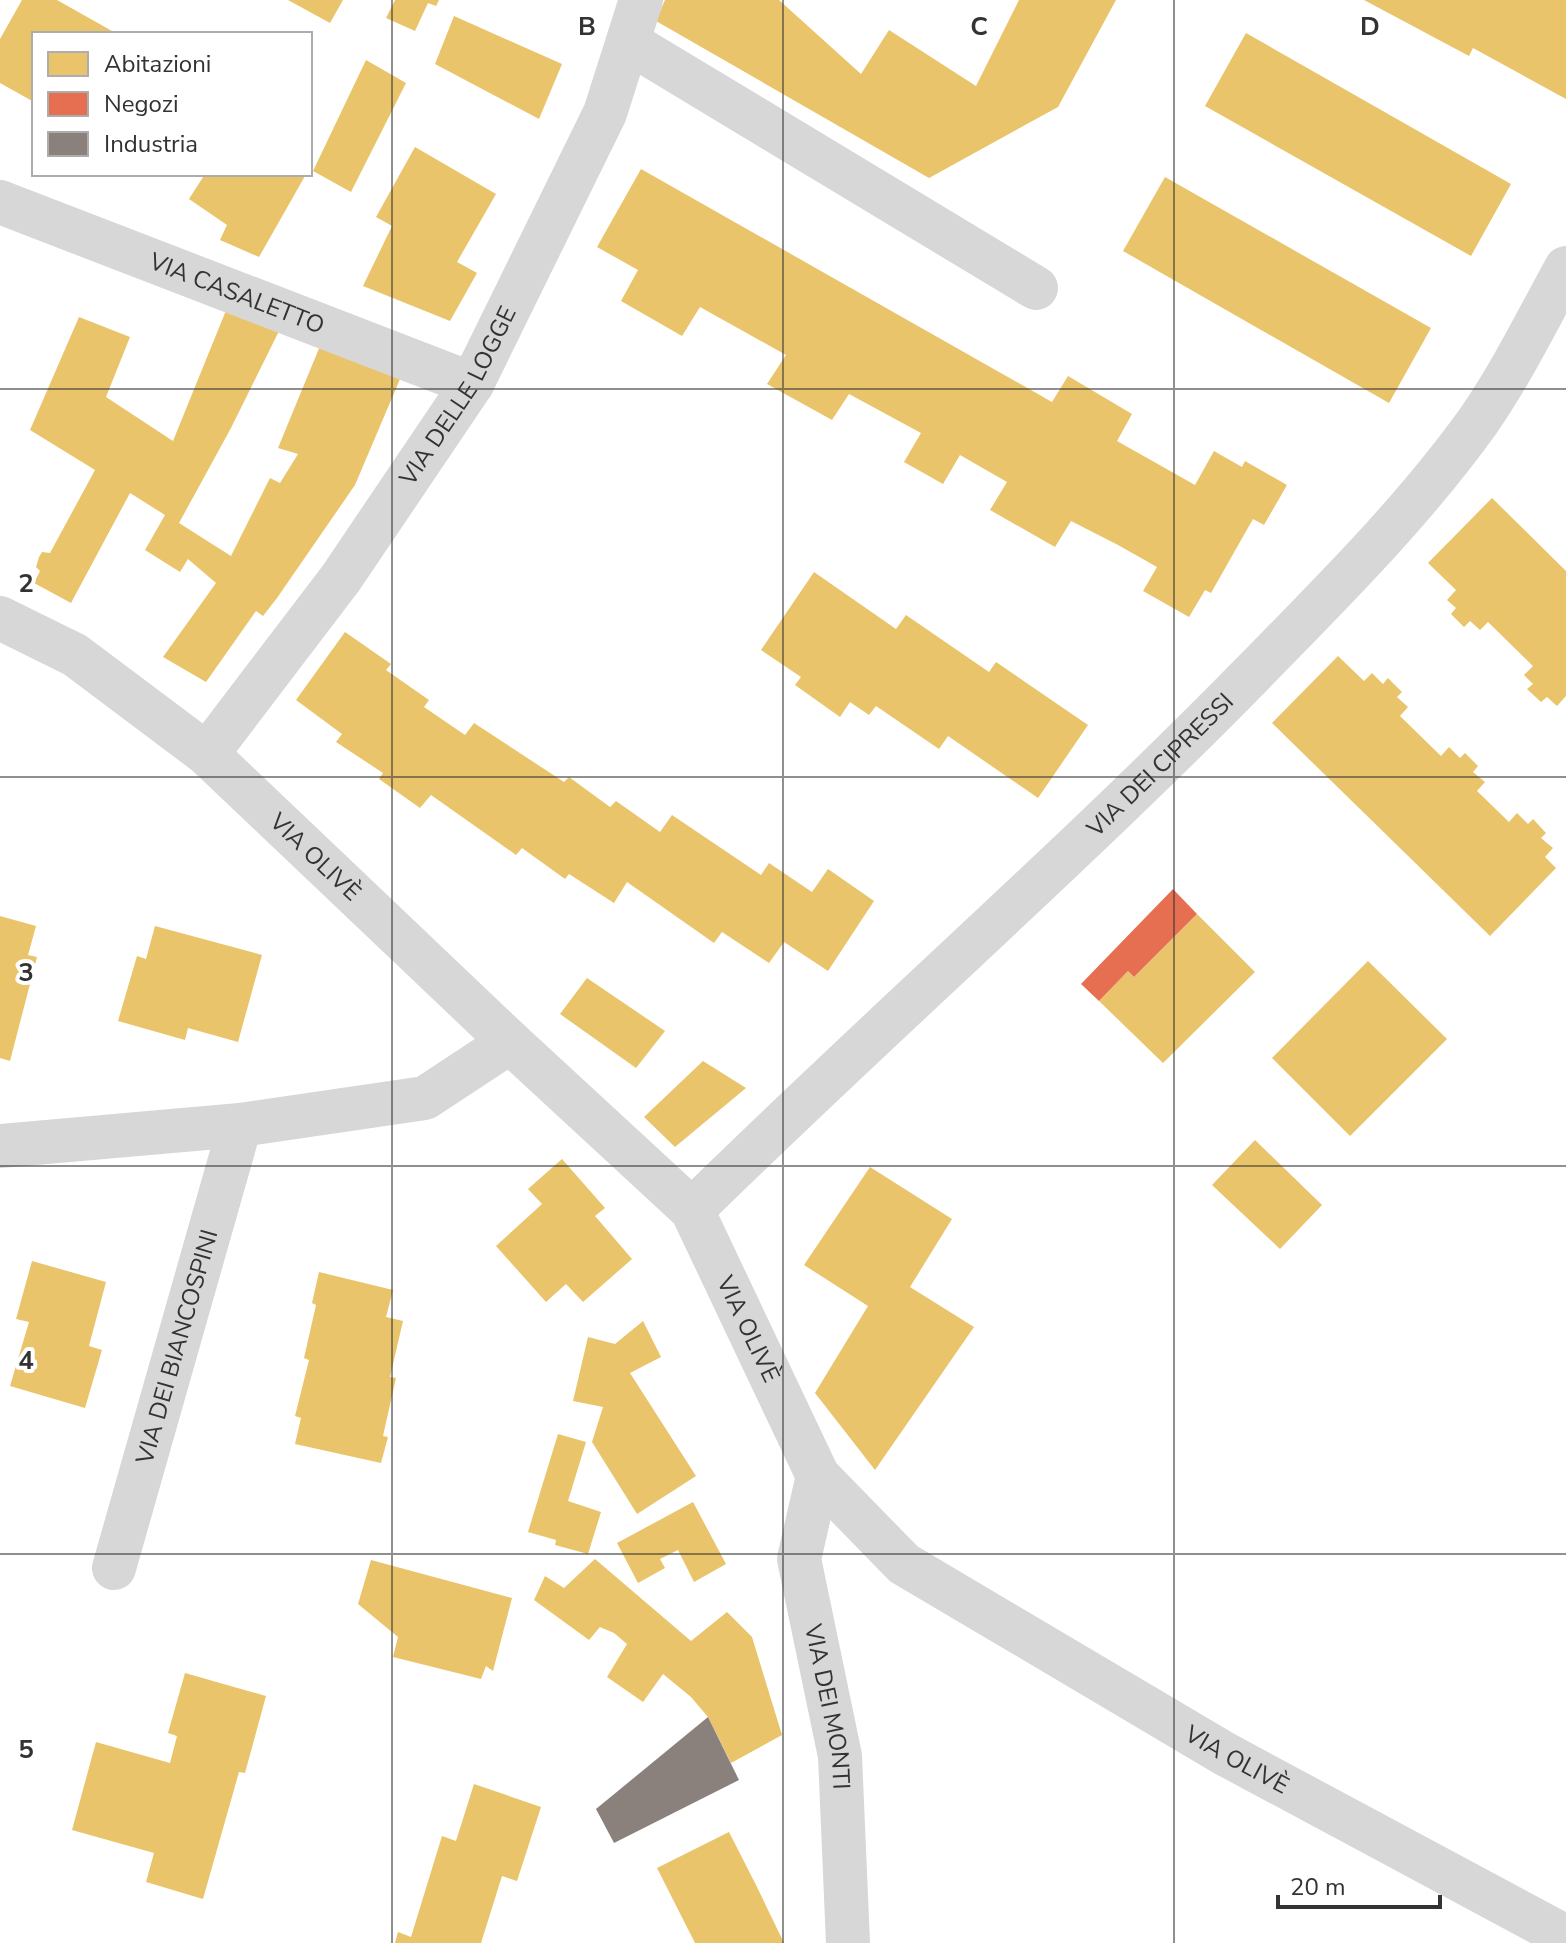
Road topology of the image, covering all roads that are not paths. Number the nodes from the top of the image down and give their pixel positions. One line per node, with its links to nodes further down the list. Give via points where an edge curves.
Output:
1 (641, 0): 2 (street, VIA DELLE LOGGE)
2 (628, 42): 5 (street); 6 (street, VIA DELLE LOGGE, via 605,113)
3 (0, 202): 6 (street, VIA CASALETTO)
4 (1566, 268): 12 (street, VIA DEI CIPRESSI, via 1479,420 1324,600 1168,760)
5 (1036, 288)
6 (472, 384): 8 (street, VIA DELLE LOGGE, via 341,578)
7 (0, 618): 8 (street, VIA OLIVÈ, via 75,655)
8 (207, 754): 9 (street, VIA OLIVÈ)
9 (510, 1042): 10 (street, via 425,1098); 12 (street, VIA OLIVÈ)
10 (240, 1125): 11 (street); 14 (street, VIA DEI BIANCOSPINI)
11 (0, 1146)
12 (692, 1210): 13 (street, VIA OLIVÈ)
13 (818, 1476): 15 (street, VIA OLIVÈ, via 904,1564 1225,1754); 16 (street, VIA DEI MONTI, via 799,1559 840,1756)
14 (114, 1568)
15 (1566, 1937)
16 (848, 1943)

